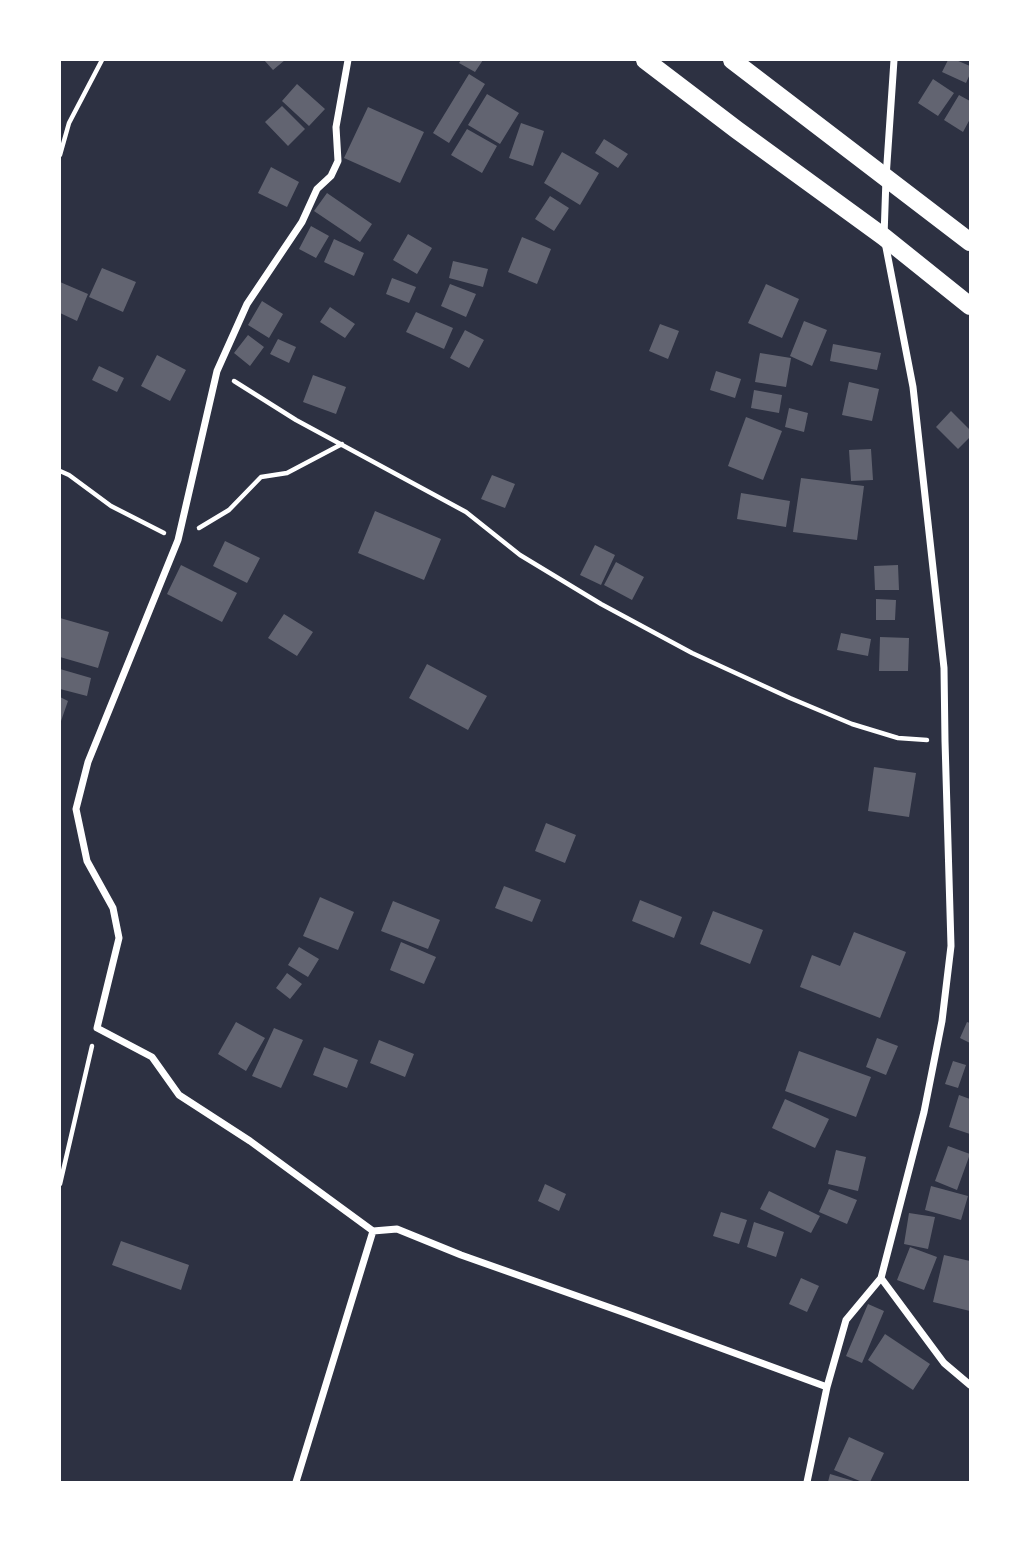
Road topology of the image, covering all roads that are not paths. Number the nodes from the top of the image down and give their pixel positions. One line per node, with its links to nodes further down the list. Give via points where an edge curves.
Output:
1 (348, 60): 9 (street, via 336,127 338,161 247,304 217,371 178,540 88,762 76,809 87,861 113,908 119,938 97,1028 152,1058 179,1095)
2 (645, 60): 6 (main road)
3 (732, 60): 5 (main road)
4 (894, 60): 5 (street)
5 (886, 178): 6 (street); 7 (main road)
6 (884, 237): 8 (main road); 10 (street, via 913,387 944,668 951,946 924,1112)
7 (971, 242)
8 (971, 306)
9 (373, 1231): 12 (street, via 397,1229); 13 (street)
10 (881, 1278): 11 (street, via 944,1363); 12 (street, via 846,1320)
11 (971, 1385)
12 (827, 1387): 14 (street)
13 (296, 1482)
14 (807, 1482)

